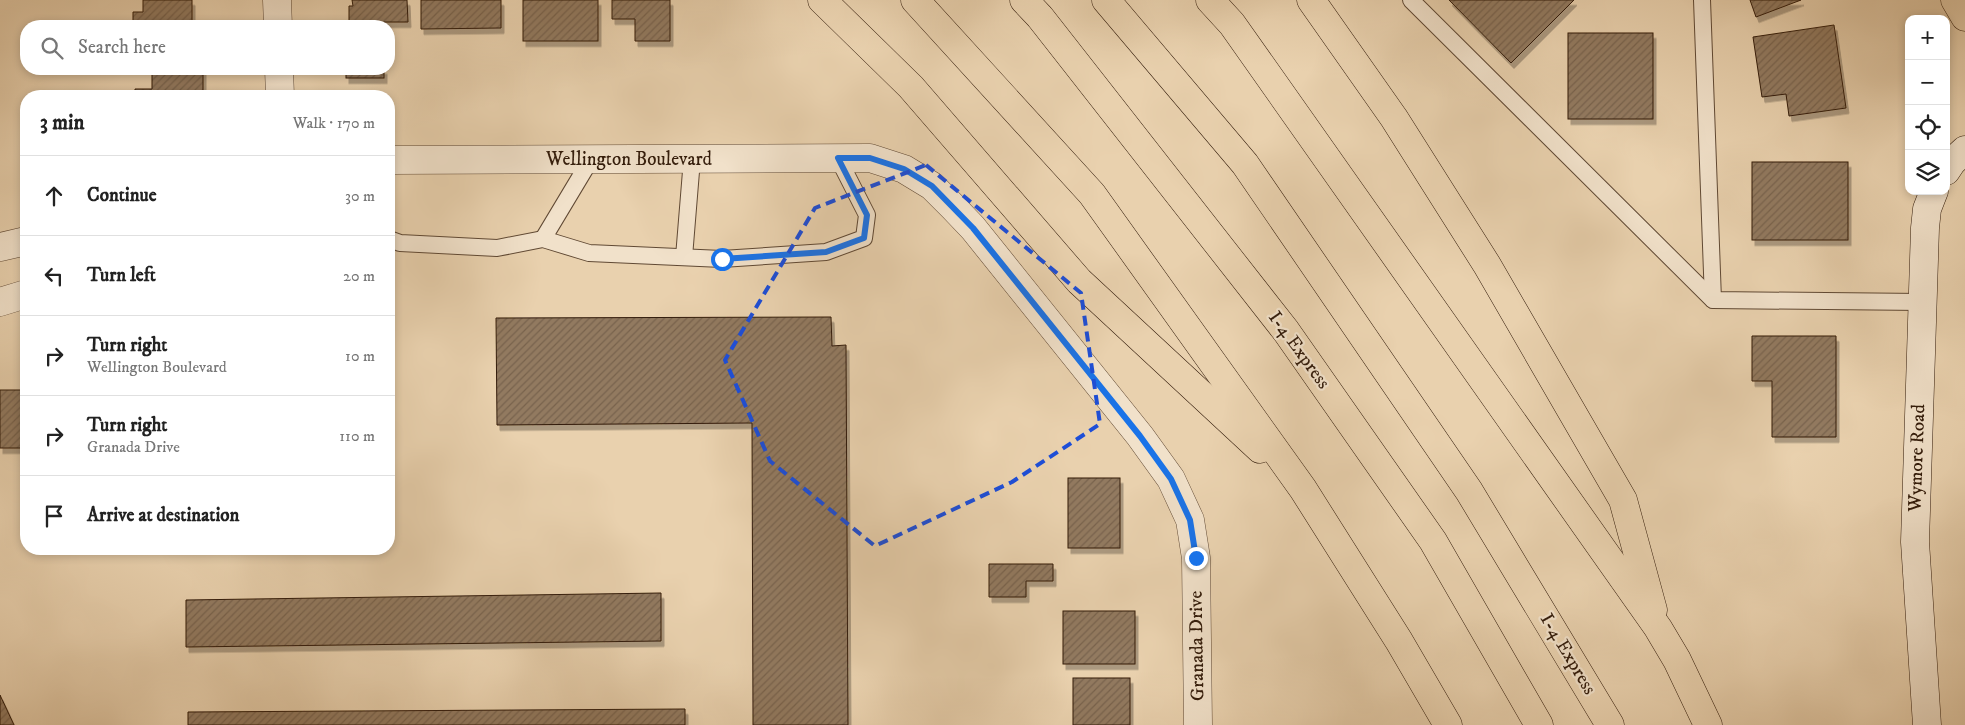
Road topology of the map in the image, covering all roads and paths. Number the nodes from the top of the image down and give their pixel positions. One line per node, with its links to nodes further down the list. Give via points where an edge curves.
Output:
1 (277, 0): 12 (street)
2 (822, 0): 32 (main road, via 911,87 1080,281)
3 (915, 0): 32 (main road, via 1092,194)
4 (1024, 0): 36 (main road, I-4 Express, via 1286,331 1433,541)
5 (1106, 0): 37 (main road, I-4 Express, via 1244,164 1469,491)
6 (1210, 0): 33 (main road, via 1232,24)
7 (1310, 0): 33 (main road, via 1394,118 1488,265 1623,500)
8 (1411, 0): 29 (lane)
9 (1702, 0): 29 (lane)
10 (1955, 0): 11 (main road)
11 (1965, 17)
12 (278, 20)
13 (279, 75): 14 (street)
14 (280, 90)
15 (1965, 150): 21 (street)
16 (838, 158): 17 (street, Wellington Boulevard); 19 (street, Wellington Boulevard); 27 (lane, via 867,215 864,238 826,252 722,259)
17 (870, 158): 34 (street, Granada Drive, via 904,169 932,186 973,228 1171,479 1190,520 1196,558)
18 (591, 159): 19 (street, Wellington Boulevard); 20 (street, Wellington Boulevard); 23 (lane)
19 (692, 159): 27 (lane)
20 (395, 160)
21 (1950, 165)
22 (1933, 195): 31 (street, Wymore Road, via 1926,219)
23 (543, 239): 24 (lane, via 497,248); 27 (lane, via 589,253)
24 (395, 241)
25 (20, 242): 26 (street)
26 (0, 247)
27 (684, 257)
28 (20, 296): 30 (street)
29 (1713, 300): 31 (lane)
30 (0, 302)
31 (1922, 302): 39 (street, Wymore Road, via 1915,542)
32 (1303, 489): 35 (main road)
33 (1658, 628): 38 (main road)
34 (1198, 725)
35 (1448, 725)
36 (1539, 725)
37 (1610, 725)
38 (1708, 725)
39 (1928, 725)

